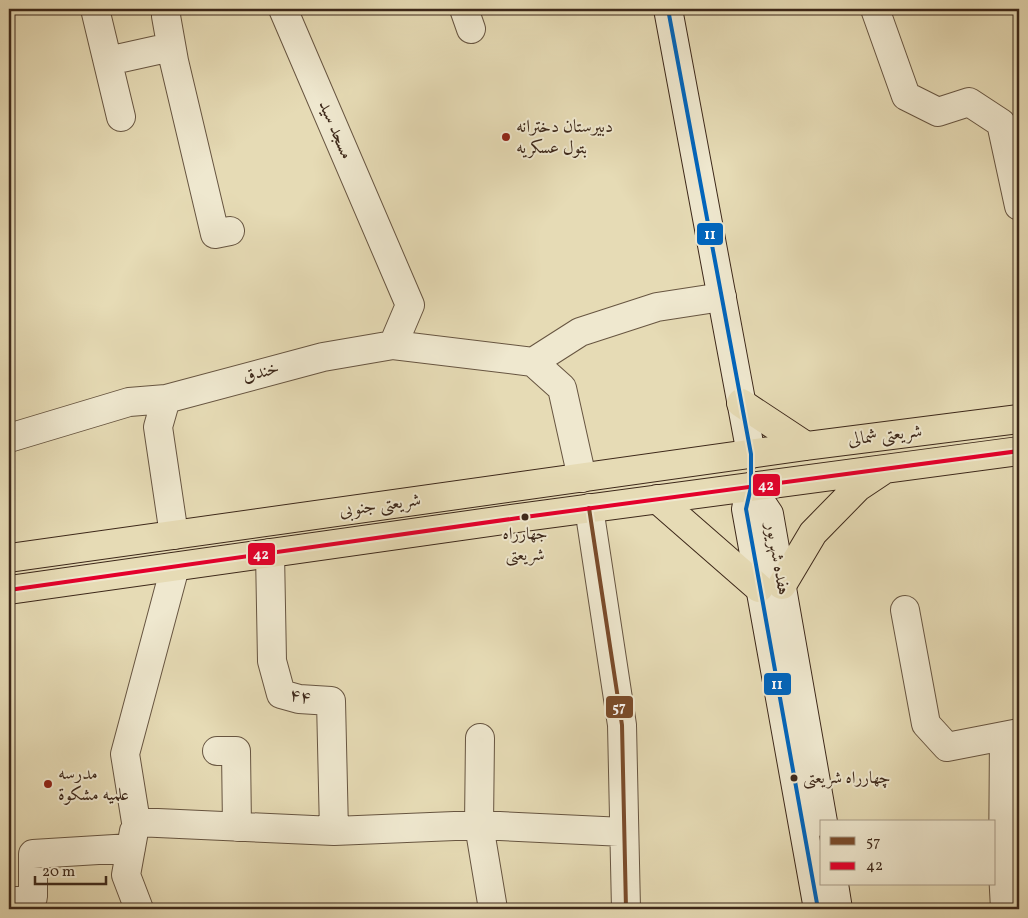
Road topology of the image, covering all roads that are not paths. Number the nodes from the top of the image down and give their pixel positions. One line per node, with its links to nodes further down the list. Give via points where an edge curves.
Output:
1 (95, 9): 7 (street)
2 (167, 9): 6 (street)
3 (283, 9): 12 (street, مسجد سید, via 410,305)
4 (668, 9): 11 (street)
5 (875, 9): 9 (street, via 906,96 938,112 969,102 1000,123)
6 (171, 47): 7 (street); 10 (street, via 215,234)
7 (108, 61): 8 (street)
8 (121, 117)
9 (1019, 206)
10 (230, 231)
11 (722, 297): 13 (street, via 657,306 580,332); 15 (street)
12 (393, 345): 13 (street, خندق); 14 (street, خندق, via 323,357)
13 (533, 362): 22 (street, via 562,388)
14 (166, 398): 17 (street, خندق, via 128,402); 26 (street, via 158,427)
15 (742, 404): 18 (main road); 20 (street)
16 (1019, 419): 18 (main road, شریعتی شمالی)
17 (9, 438)
18 (806, 446): 20 (main road, شریعتی شمالی)
19 (1019, 451): 21 (main road, شریعتی شمالی)
20 (751, 454): 22 (main road, شریعتی جنوبی); 23 (main road)
21 (883, 470): 23 (main road, شریعتی شمالی); 30 (main road, via 858,487 813,533)
22 (582, 478): 26 (main road, شریعتی جنوبی)
23 (751, 487): 24 (main road, شریعتی جنوبی); 30 (street, هفده شهریور, via 769,514)
24 (657, 500): 25 (main road, شریعتی جنوبی); 30 (main road)
25 (589, 508): 27 (main road, شریعتی جنوبی); 40 (street, via 622,725)
26 (174, 535): 28 (main road, شریعتی جنوبی)
27 (270, 553): 29 (main road, شریعتی جنوبی); 39 (street, ۴۴, via 272,661 281,694 331,701)
28 (9, 558)
29 (175, 567): 31 (main road, شریعتی جنوبی); 41 (street, via 125,754)
30 (770, 587): 36 (street, هفده شهریور); 47 (street, هفده شهریور)
31 (9, 590)
32 (905, 610): 33 (street, via 926,724 947,746)
33 (1012, 734): 49 (street, via 1003,871)
34 (480, 738): 37 (street)
35 (217, 751): 38 (street, via 236,751)
36 (823, 820)
37 (479, 825): 39 (street); 40 (street); 45 (street)
38 (237, 826): 39 (street); 41 (street)
39 (334, 831)
40 (624, 832): 46 (street)
41 (133, 835): 43 (street, via 33,854 33,897); 44 (street, via 126,875)
42 (834, 886): 48 (street)
43 (9, 903)
44 (139, 909)
45 (493, 909)
46 (626, 909)
47 (818, 909)
48 (838, 909)
49 (1005, 909)

